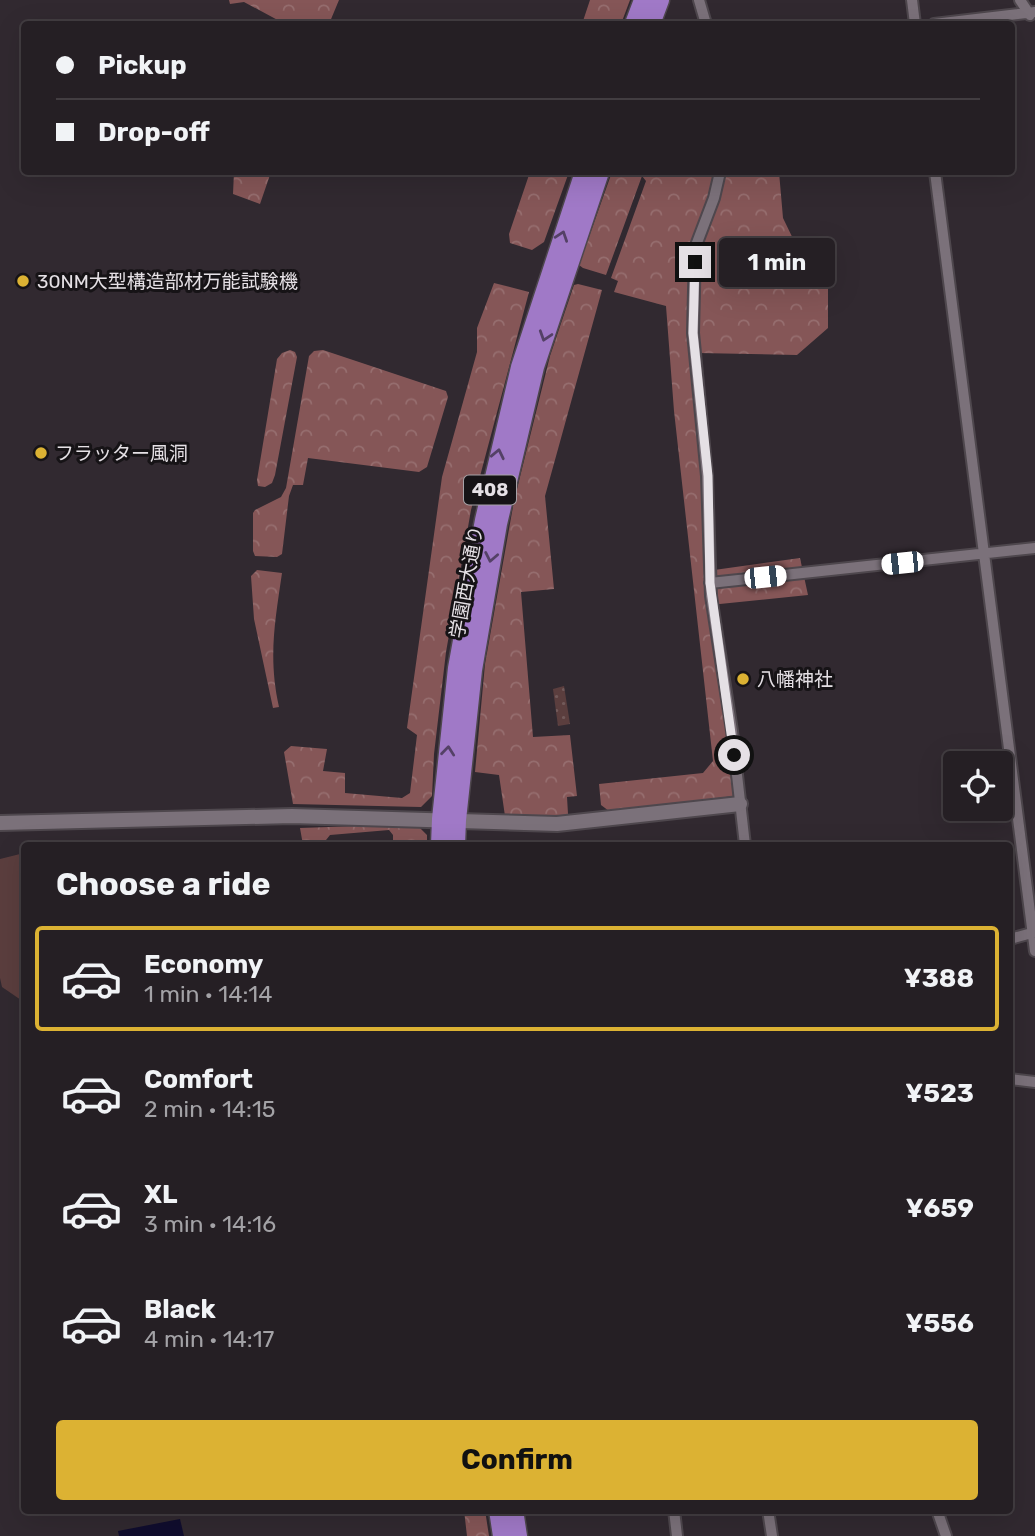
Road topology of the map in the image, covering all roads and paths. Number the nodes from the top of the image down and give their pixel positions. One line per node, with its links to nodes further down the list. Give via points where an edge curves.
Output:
1 (643, 0): 7 (highway)
2 (660, 0): 8 (highway)
3 (699, 0): 9 (street)
4 (912, 0): 10 (street)
5 (1020, 0): 6 (street)
6 (1032, 14): 11 (street)
7 (635, 21)
8 (652, 21)
9 (705, 21)
10 (915, 21)
11 (963, 21)
12 (583, 175): 20 (highway, 学園西大通り / 408, one-way to 12, via 457,668 498,454 520,367)
13 (599, 175): 20 (highway, 学園西大通り / 408, one-way to 20, via 535,367 500,510)
14 (719, 175): 18 (street, via 699,236 693,333 708,476)
15 (935, 175): 17 (street)
16 (1035, 548): 17 (street)
17 (985, 554): 18 (street); 25 (street)
18 (710, 583): 19 (street)
19 (740, 804): 20 (street, via 557,824); 24 (street)
20 (449, 819): 21 (street, via 292,816); 22 (highway, 学園西大通り / 408); 23 (highway, 学園西大通り / 408)
21 (0, 823)
22 (441, 842)
23 (455, 842)
24 (745, 842)
25 (1034, 933): 26 (street); 27 (street)
26 (1013, 938)
27 (1035, 951)
28 (1013, 1079): 29 (street)
29 (1035, 1082)
30 (499, 1514): 35 (highway)
31 (515, 1514): 36 (highway)
32 (674, 1514): 37 (street)
33 (769, 1514): 38 (street)
34 (938, 1514): 39 (street)
35 (502, 1536)
36 (519, 1536)
37 (677, 1536)
38 (772, 1536)
39 (946, 1536)

